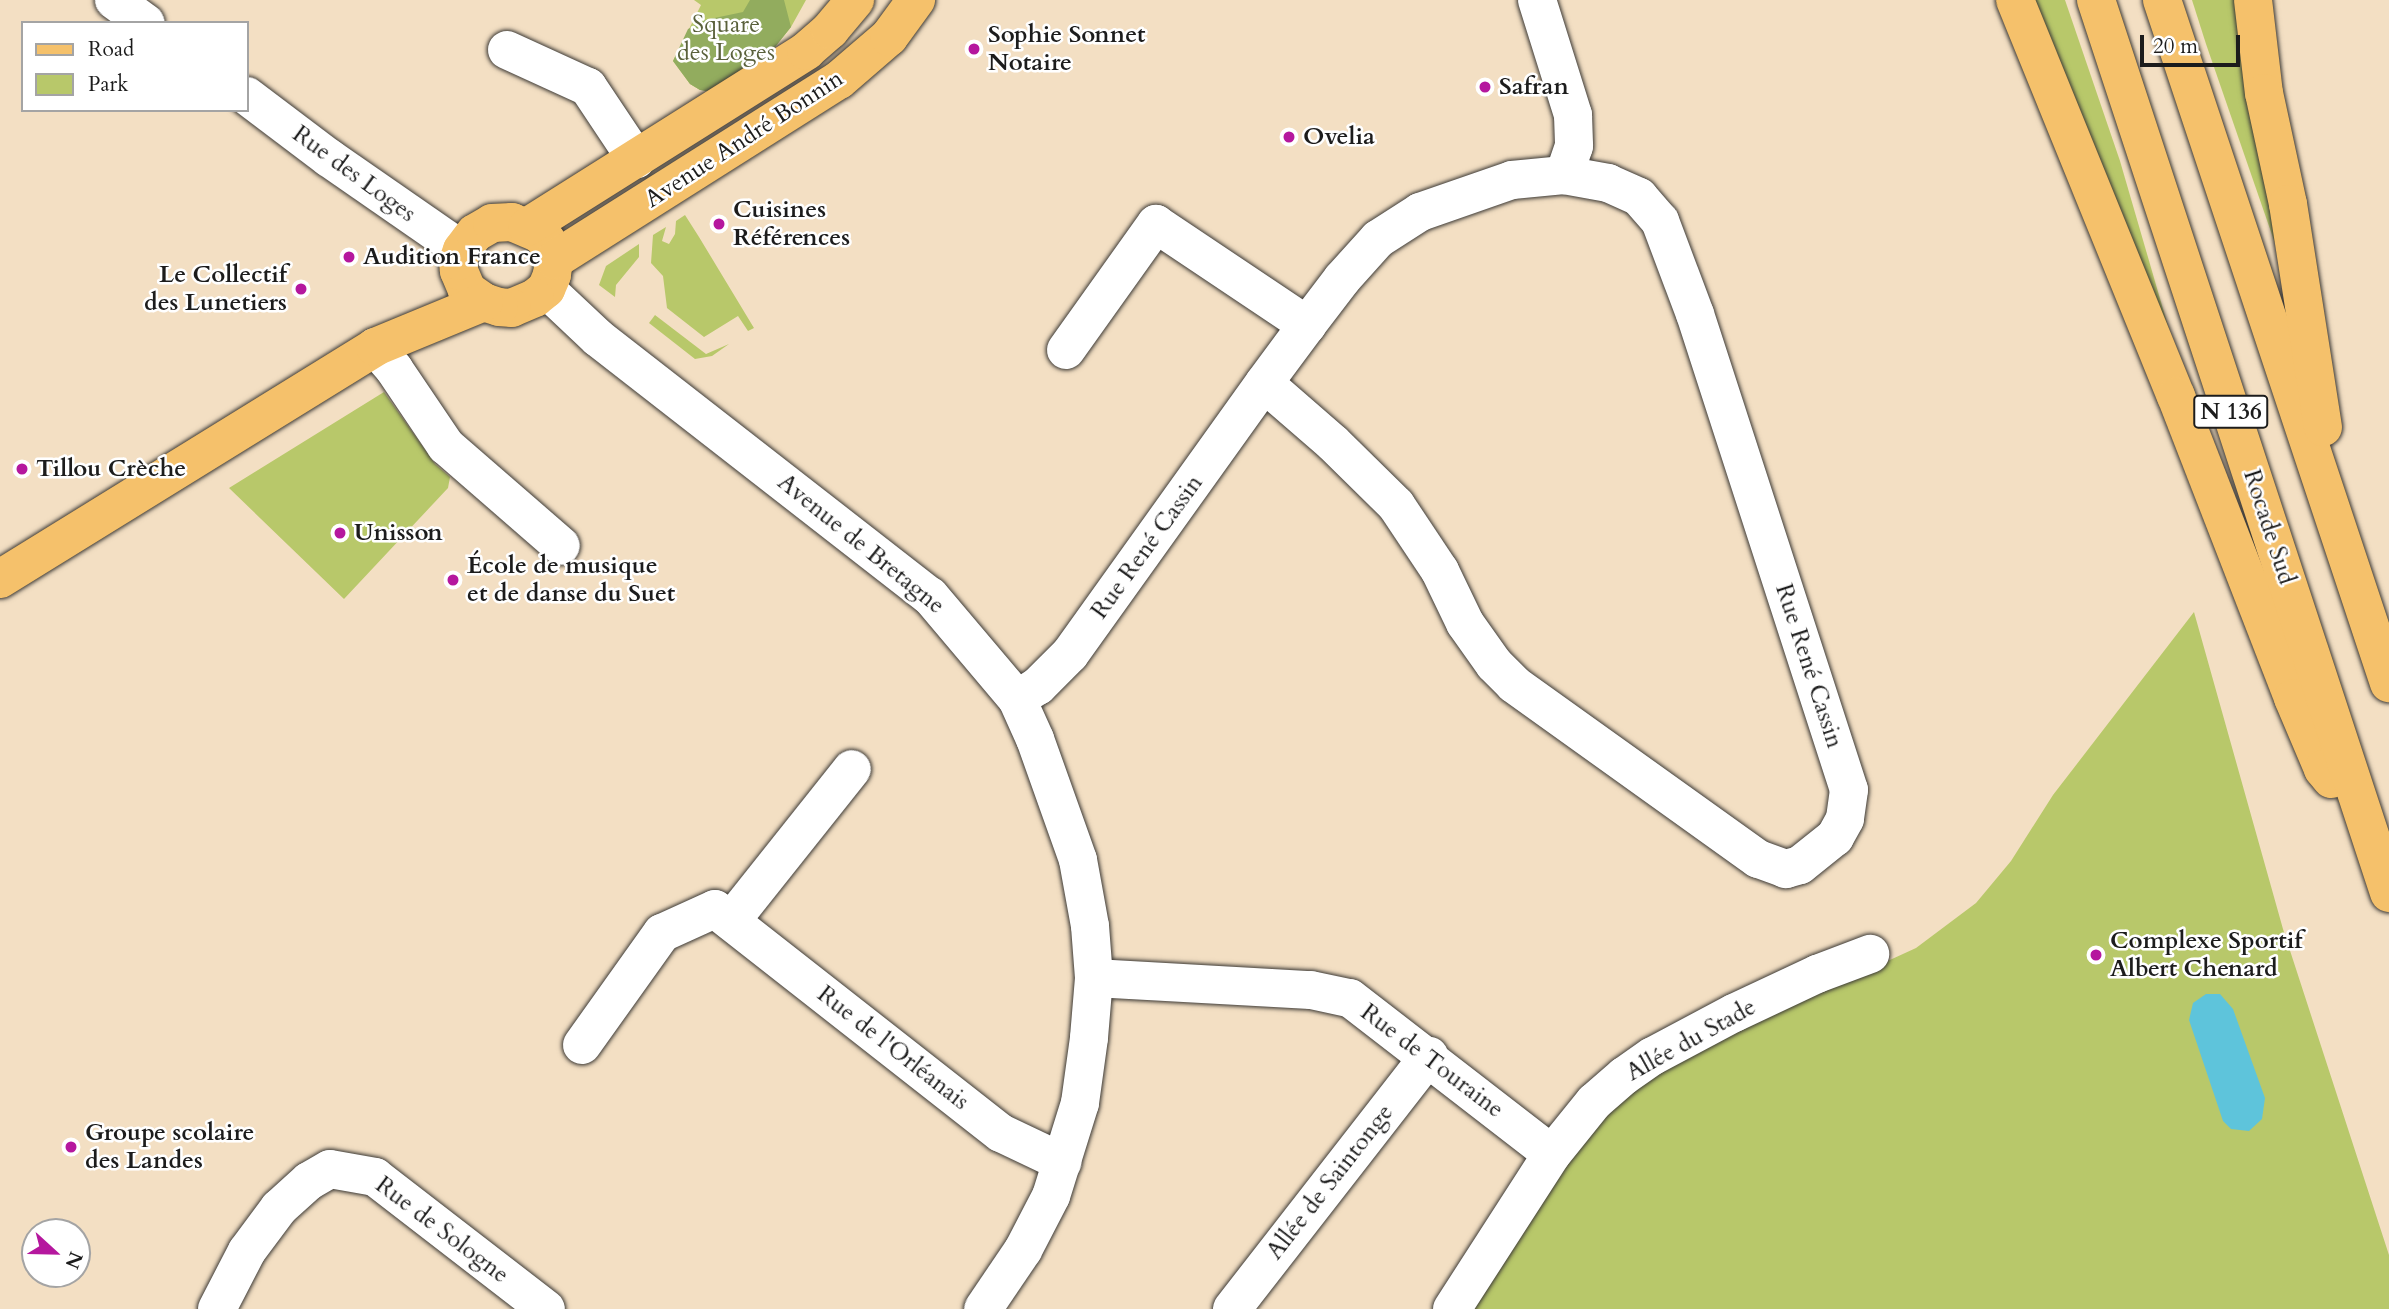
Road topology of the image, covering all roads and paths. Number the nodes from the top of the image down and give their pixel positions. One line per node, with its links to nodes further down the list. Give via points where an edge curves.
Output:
1 (114, 0): 9 (street)
2 (855, 0): 12 (main road, Avenue André Bonnin, via 806,51)
3 (916, 0): 16 (main road, Avenue André Bonnin, via 889,37 839,80)
4 (1537, 0): 13 (street, via 1573,115 1574,146)
5 (2015, 0): 28 (main road, via 2323,769)
6 (2096, 0): 28 (main road, Rocade Sud / N 136)
7 (2162, 0): 22 (main road, N 136)
8 (2253, 0): 22 (main road, via 2264,93 2288,204)
9 (143, 21)
10 (506, 50): 12 (street, via 588,87)
11 (248, 97): 15 (street, Rue des Loges)
12 (636, 159): 14 (main road, Avenue André Bonnin)
13 (1564, 176): 18 (street, Rue René Cassin, via 1512,180 1397,224 1368,248); 21 (street, Rue René Cassin, via 1608,183 1651,208 1660,220 1704,343 1849,790 1845,819 1835,837 1800,865 1786,869 1758,859 1514,684 1465,622 1440,570 1396,505)
14 (527, 227): 15 (main road, via 492,223 475,233); 16 (main road, via 545,240)
15 (460, 260): 17 (main road, via 467,290); 19 (main road)
16 (550, 274): 17 (main road, via 525,304 512,308); 26 (street, Avenue de Bretagne, via 598,338 930,596)
17 (484, 302): 19 (main road)
18 (1307, 325): 20 (street, via 1156,224); 21 (street, Rue René Cassin)
19 (375, 347): 23 (street, via 446,446); 24 (main road)
20 (1066, 350)
21 (1264, 383): 26 (street, Rue René Cassin, via 1070,654 1038,686)
22 (2340, 536): 25 (main road, N 136)
23 (561, 546)
24 (0, 579)
25 (2389, 683)
26 (1017, 699): 32 (street, Avenue de Bretagne, via 1078,860)
27 (852, 769): 30 (street)
28 (2366, 823): 29 (main road, Rocade Sud / N 136)
29 (2389, 893)
30 (731, 921): 33 (street, Rue de l'Orléanais, via 715,909 662,933); 36 (street, Rue de l'Orléanais, via 1001,1133)
31 (1870, 954): 35 (street, Allée du Stade, via 1818,974 1653,1056 1594,1102)
32 (1094, 978): 34 (street, Rue de Touraine, via 1311,989 1350,998); 36 (street, Avenue de Bretagne, via 1080,1103)
33 (582, 1045)
34 (1429, 1056): 35 (street, Rue de Touraine); 40 (street, Allée de Saintonge)
35 (1552, 1154): 41 (street, Allée du Stade)
36 (1062, 1163): 39 (street, Avenue de Bretagne, via 1036,1228)
37 (217, 1309): 38 (street, Rue de Sologne, via 247,1251 279,1208 330,1169 375,1177)
38 (546, 1309)
39 (983, 1309)
40 (1232, 1309)
41 (1452, 1309)

